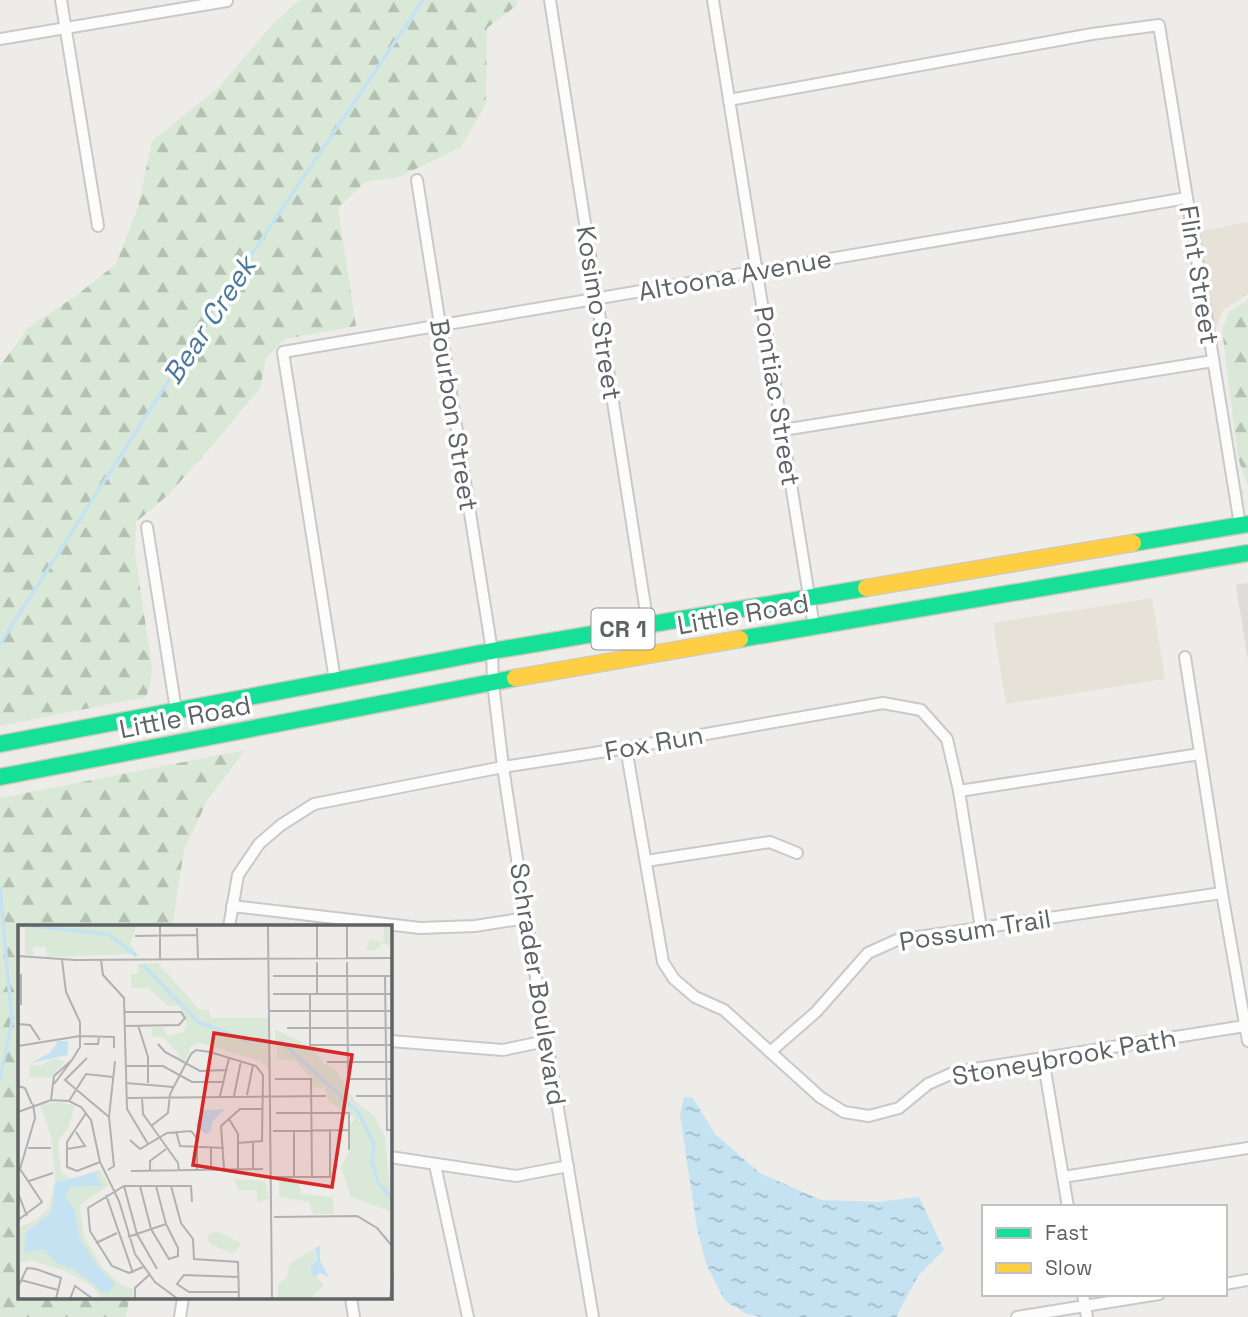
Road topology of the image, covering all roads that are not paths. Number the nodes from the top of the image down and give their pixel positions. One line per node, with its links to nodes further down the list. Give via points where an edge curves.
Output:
1 (61, 0): 5 (street)
2 (550, 0): 12 (street, Kosimo Street)
3 (713, 0): 7 (street, Pontiac Street)
4 (227, 1): 5 (street)
5 (66, 28): 6 (street); 10 (street)
6 (0, 39)
7 (729, 100): 9 (street, Flint Street, via 1159,25); 11 (street, Pontiac Street)
8 (417, 180): 13 (street, Bourbon Street)
9 (1187, 198): 11 (street, Altoona Avenue); 14 (street, Flint Street)
10 (98, 226)
11 (757, 271): 12 (street, Altoona Avenue); 15 (street, Pontiac Street)
12 (597, 299): 13 (street, Altoona Avenue); 20 (street, Kosimo Street)
13 (440, 326): 22 (street, Bourbon Street); 24 (street, Altoona Avenue, via 283,352)
14 (1213, 360): 15 (street); 16 (street, Flint Street)
15 (783, 430): 19 (street, Pontiac Street)
16 (1244, 524): 19 (main road, Little Road / CR 1)
17 (147, 527): 26 (street)
18 (1248, 553): 21 (main road, Little Road / CR 1)
19 (810, 597): 20 (main road, Little Road / CR 1); 21 (street, Pontiac Street)
20 (648, 625): 22 (main road, Little Road / CR 1)
21 (814, 627): 25 (main road, Little Road / CR 1)
22 (492, 650): 24 (main road, Little Road / CR 1); 25 (street, Schrader Boulevard)
23 (1185, 657): 29 (street)
24 (335, 681): 26 (main road, Little Road / CR 1)
25 (493, 683): 30 (street, Schrader Boulevard); 31 (main road, Little Road / CR 1)
26 (176, 710): 27 (main road, Little Road / CR 1)
27 (0, 744)
28 (626, 748): 30 (street, Fox Run); 32 (street, Fox Run, via 883,703 921,710 947,739); 34 (street, Stoneybrook Path)
29 (1200, 754): 32 (street); 35 (street)
30 (503, 767): 36 (street, Fox Run, via 314,804 259,844 238,875); 37 (street, Schrader Boulevard)
31 (0, 777)
32 (959, 791): 39 (street, Fox Run)
33 (797, 853): 34 (street, via 770,842)
34 (646, 861): 44 (street, Stoneybrook Path, via 663,962 674,979 695,997 724,1010)
35 (1222, 893): 39 (street, Possum Trail); 40 (street)
36 (232, 906): 37 (street, via 421,928); 38 (street, Fox Run)
37 (526, 918): 42 (street, Schrader Boulevard)
38 (229, 925)
39 (981, 928): 44 (street, Possum Trail, via 897,940 868,953 816,1012)
40 (1245, 1026): 43 (street); 45 (street, Stoneybrook Path)
41 (392, 1041): 42 (street, via 503,1050)
42 (546, 1041): 49 (street, Schrader Boulevard)
43 (1248, 1041)
44 (771, 1052): 45 (street, Stoneybrook Path, via 820,1097 844,1112 869,1116 898,1108 928,1084 955,1072)
45 (1043, 1058): 50 (street)
46 (1248, 1148): 50 (street)
47 (392, 1157): 48 (street)
48 (435, 1164): 49 (street, via 516,1176); 56 (street)
49 (568, 1166): 57 (street, Schrader Boulevard)
50 (1063, 1177): 51 (street)
51 (1068, 1205)
52 (1248, 1280): 53 (street)
53 (1227, 1284)
54 (1147, 1296): 55 (street)
55 (1085, 1306): 58 (street)
56 (468, 1317)
57 (593, 1317)
58 (1017, 1317)

